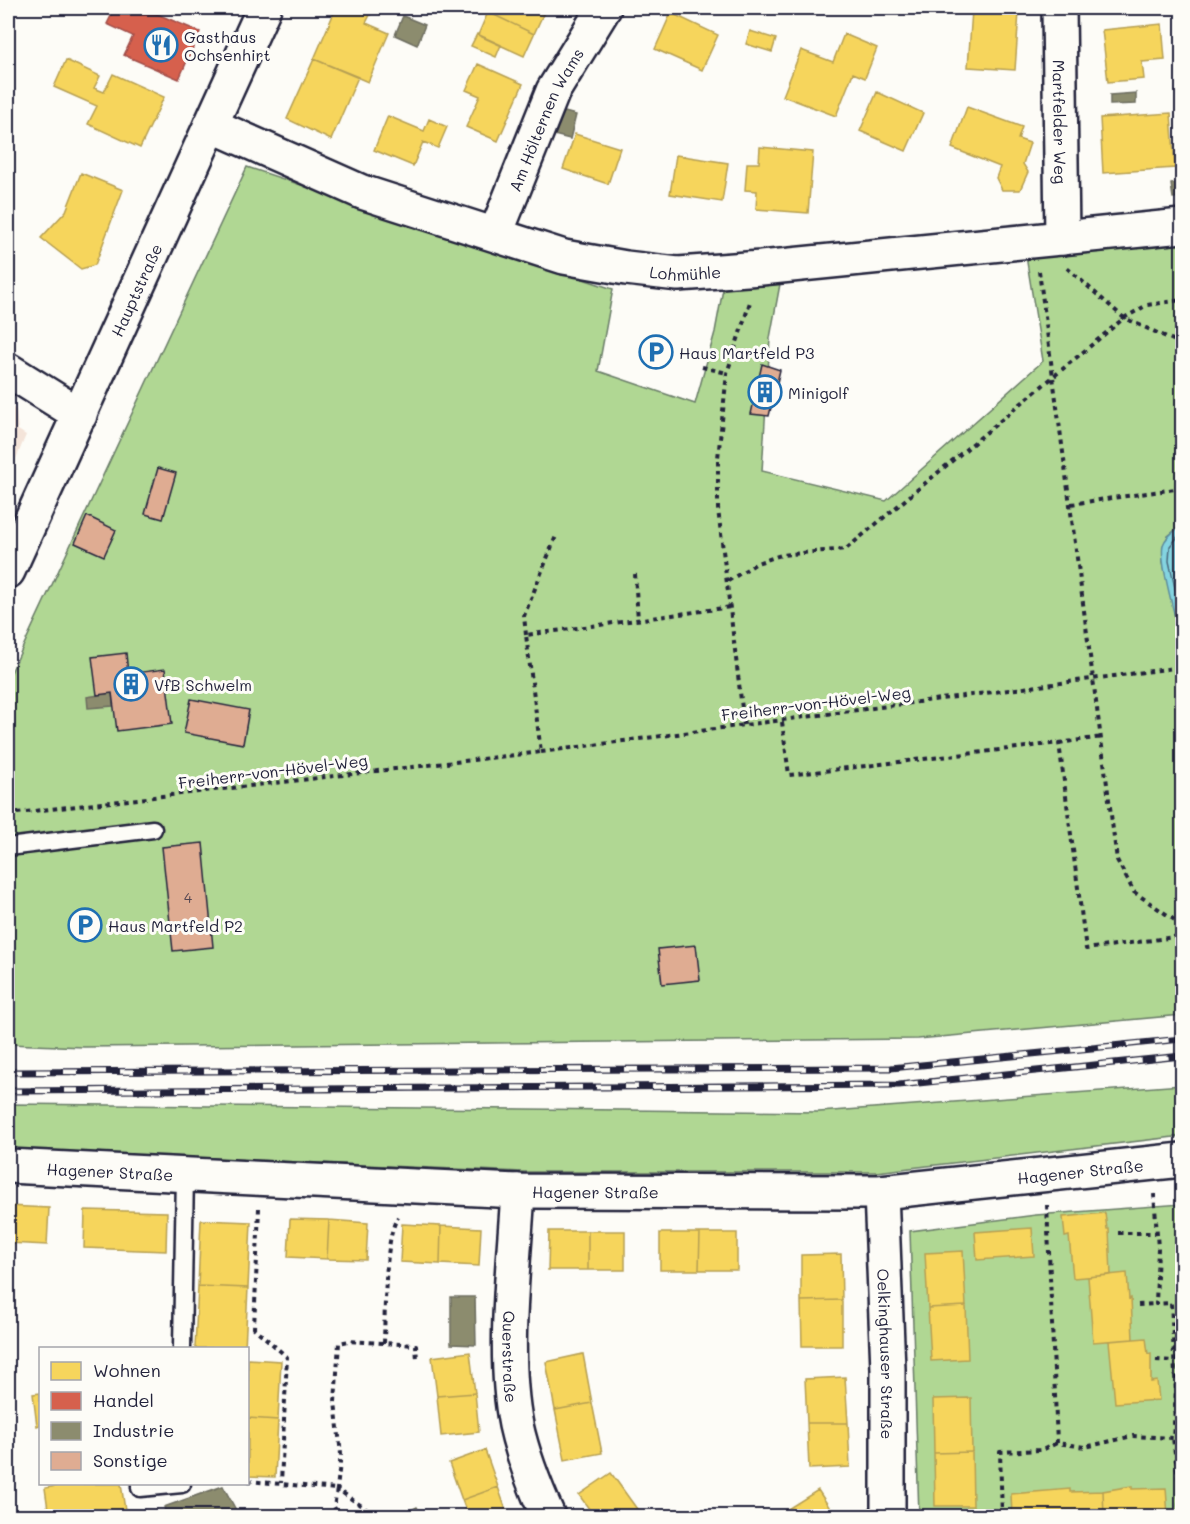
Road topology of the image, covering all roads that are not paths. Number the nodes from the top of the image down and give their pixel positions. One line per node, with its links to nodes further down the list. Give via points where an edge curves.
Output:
1 (264, 8): 4 (street, Hauptstraße)
2 (604, 8): 6 (street, Am Hölternen Wams, via 553,91)
3 (1059, 8): 7 (street, Martfelder Weg)
4 (211, 125): 6 (street, Lohmühle, via 362,192); 9 (street, Hauptstraße)
5 (1182, 226): 7 (street, Lohmühle)
6 (496, 234): 7 (street, Lohmühle, via 564,257 678,274)
7 (1048, 239)
8 (8, 370): 9 (street)
9 (80, 415): 10 (street, Hauptstraße)
10 (8, 571)
11 (153, 829): 12 (lane)
12 (8, 847)
13 (1167, 1162): 17 (street, Hagener Straße)
14 (8, 1166): 15 (street, Hagener Straße)
15 (184, 1173): 16 (street, Hagener Straße); 18 (lane)
16 (518, 1191): 17 (street, Hagener Straße); 21 (street, Querstraße, via 511,1383 521,1444)
17 (881, 1192): 22 (street, Oelkinghauser Straße, via 888,1369)
18 (182, 1347)
19 (140, 1485): 20 (lane)
20 (172, 1485)
21 (548, 1516)
22 (888, 1516)

